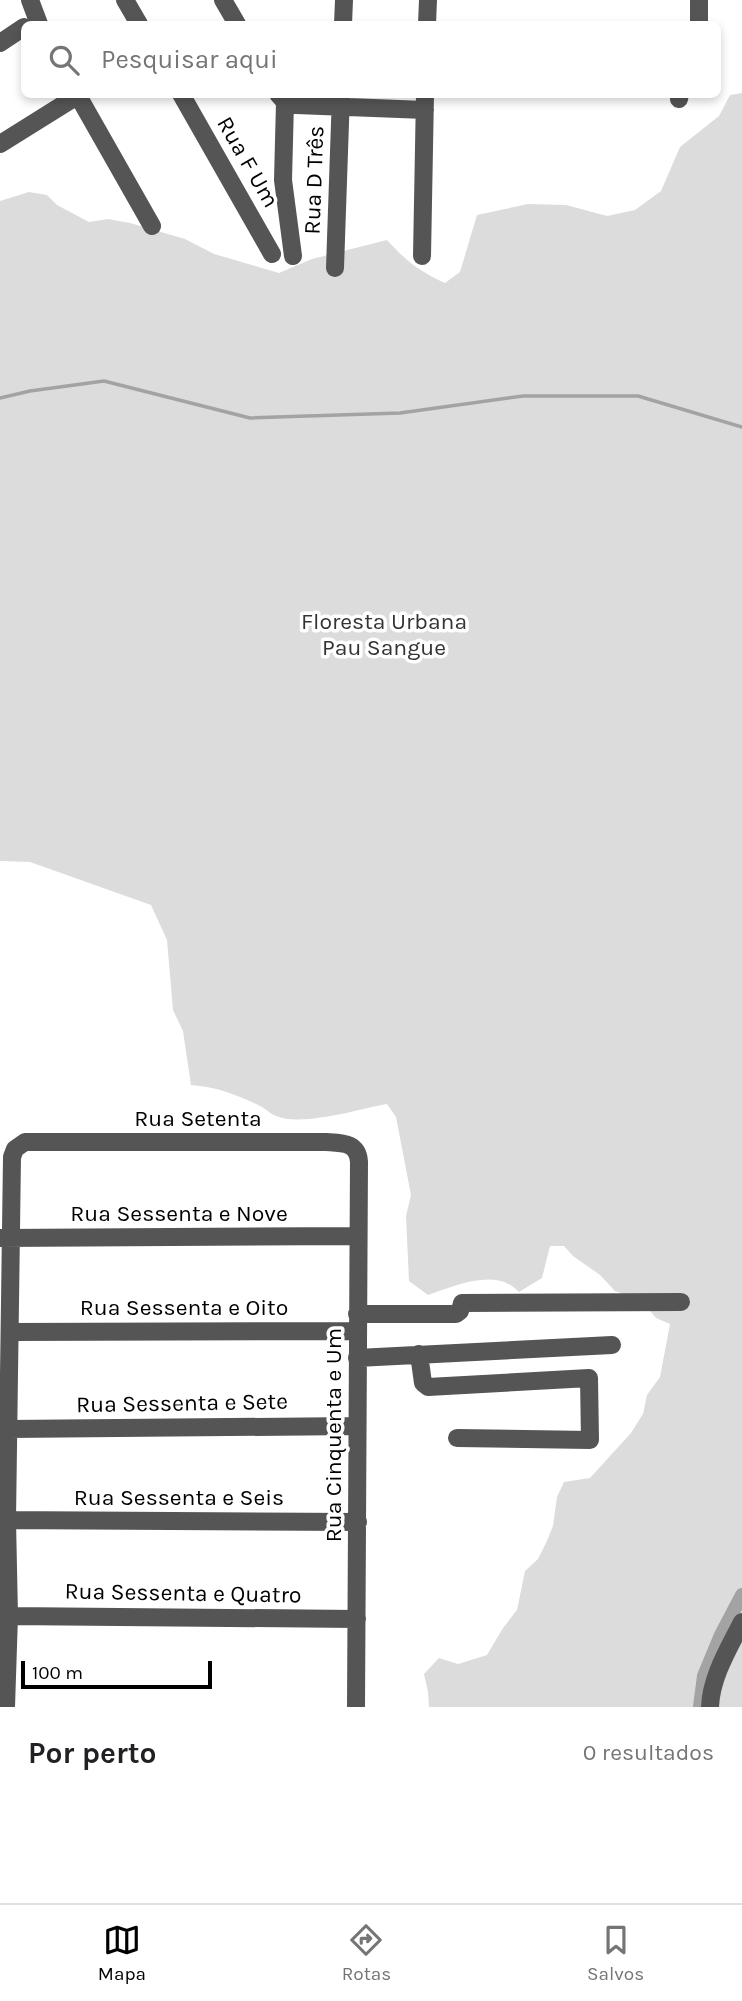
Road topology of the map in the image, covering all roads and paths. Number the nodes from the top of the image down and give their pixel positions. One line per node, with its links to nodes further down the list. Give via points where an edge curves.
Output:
1 (125, 0): 6 (street)
2 (344, 0): 8 (street)
3 (428, 0): 9 (street)
4 (699, 0): 10 (street)
5 (226, 1): 7 (street)
6 (137, 21)
7 (236, 21)
8 (343, 21)
9 (427, 21)
10 (699, 21)
11 (21, 26): 12 (street)
12 (0, 43)
13 (72, 98): 19 (street)
14 (79, 98): 20 (street)
15 (183, 98): 21 (street, Rua F Um)
16 (281, 98): 17 (street, via 296,105); 22 (street, Rua D Três, via 283,180)
17 (341, 100): 18 (street); 24 (street, Rua D Três)
18 (425, 102): 23 (street)
19 (0, 144)
20 (152, 226)
21 (272, 254)
22 (293, 256)
23 (422, 256)
24 (335, 268)
25 (359, 1162): 26 (street, Rua Cinquenta e Um); 27 (street, Rua Setenta, via 356,1149 342,1143 25,1142 12,1157)
26 (357, 1236): 27 (street, Rua Sessenta e Nove); 29 (street, Rua Cinquenta e Um)
27 (5, 1239): 30 (street)
28 (681, 1302): 29 (street, Rua Sessenta e Oito, via 462,1303 456,1314)
29 (357, 1322): 30 (street, Rua Sessenta e Oito); 33 (street, Rua Cinquenta e Um)
30 (10, 1332): 35 (street)
31 (611, 1345): 32 (street)
32 (419, 1354): 33 (street); 36 (street, via 423,1383 428,1387 589,1378 590,1440)
33 (357, 1358): 34 (street, Rua Cinquenta e Um)
34 (357, 1426): 35 (street, Rua Sessenta e Sete); 38 (street, Rua Cinquenta e Um)
35 (8, 1429): 37 (street)
36 (457, 1438)
37 (4, 1520): 38 (street, Rua Sessenta e Seis); 39 (street)
38 (358, 1522): 40 (street, Rua Cinquenta e Um)
39 (9, 1616): 40 (street, Rua Sessenta e Quatro); 42 (street)
40 (357, 1619): 43 (street, Rua Cinquenta e Um)
41 (742, 1622): 44 (street, via 717,1674)
42 (6, 1707)
43 (356, 1707)
44 (710, 1707)

